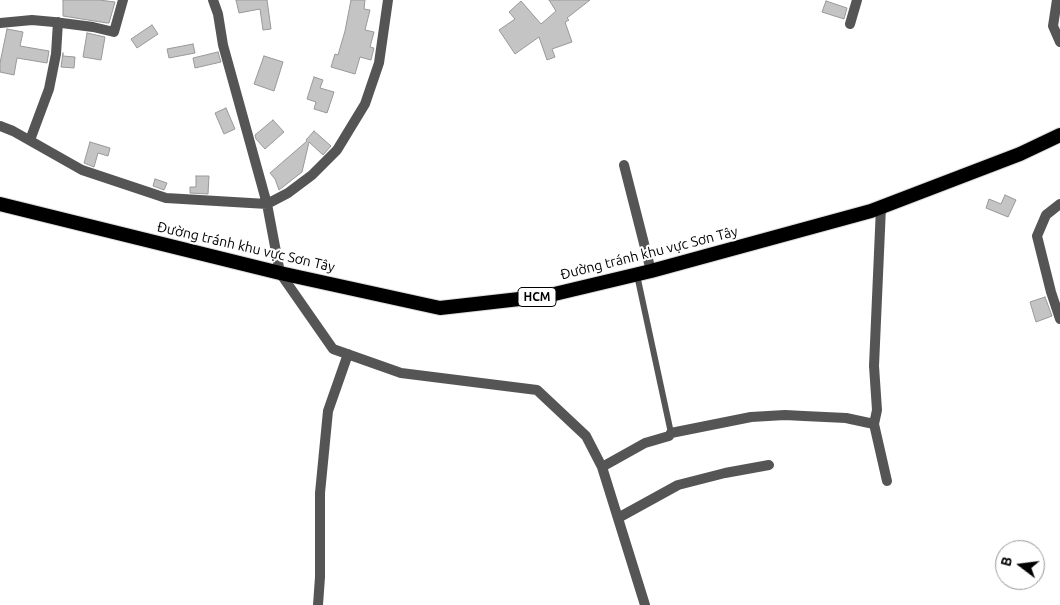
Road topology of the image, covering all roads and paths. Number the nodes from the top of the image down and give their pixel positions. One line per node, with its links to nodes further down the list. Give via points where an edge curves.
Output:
1 (123, 0): 6 (street, via 114,32)
2 (213, 0): 15 (street)
3 (388, 0): 15 (street, via 379,63 365,104 342,143 312,175)
4 (857, 0): 8 (street)
5 (1057, 0): 9 (street, via 1053,26)
6 (58, 22): 7 (street); 12 (street, via 49,89)
7 (0, 23)
8 (850, 24)
9 (1060, 42)
10 (0, 126): 12 (street)
11 (1060, 134): 17 (highway, Đường tránh khu vực Sơn Tây / HCM, via 1020,154)
12 (30, 140): 15 (street, via 93,175 166,198)
13 (624, 165): 18 (street)
14 (0, 204): 19 (highway, Đường tránh khu vực Sơn Tây / HCM)
15 (267, 204): 19 (street)
16 (1060, 204): 21 (street, via 1046,215 1037,236)
17 (881, 207): 18 (highway, Đường tránh khu vực Sơn Tây / HCM); 23 (street)
18 (651, 271): 20 (highway, Đường tránh khu vực Sơn Tây / HCM)
19 (280, 273): 20 (highway, Đường tránh khu vực Sơn Tây / HCM, via 440,308 546,296); 22 (street, via 333,349)
20 (637, 275): 24 (lane)
21 (1059, 315)
22 (348, 354): 26 (street, via 401,373 537,390 586,436); 29 (street, via 328,411 320,493)
23 (874, 424): 24 (street, via 846,418 786,415 751,417); 27 (street)
24 (671, 433): 26 (street, via 645,443)
25 (769, 465): 28 (street, via 678,485)
26 (602, 468): 28 (street)
27 (887, 481)
28 (618, 518): 30 (street)
29 (318, 605)
30 (645, 605)

